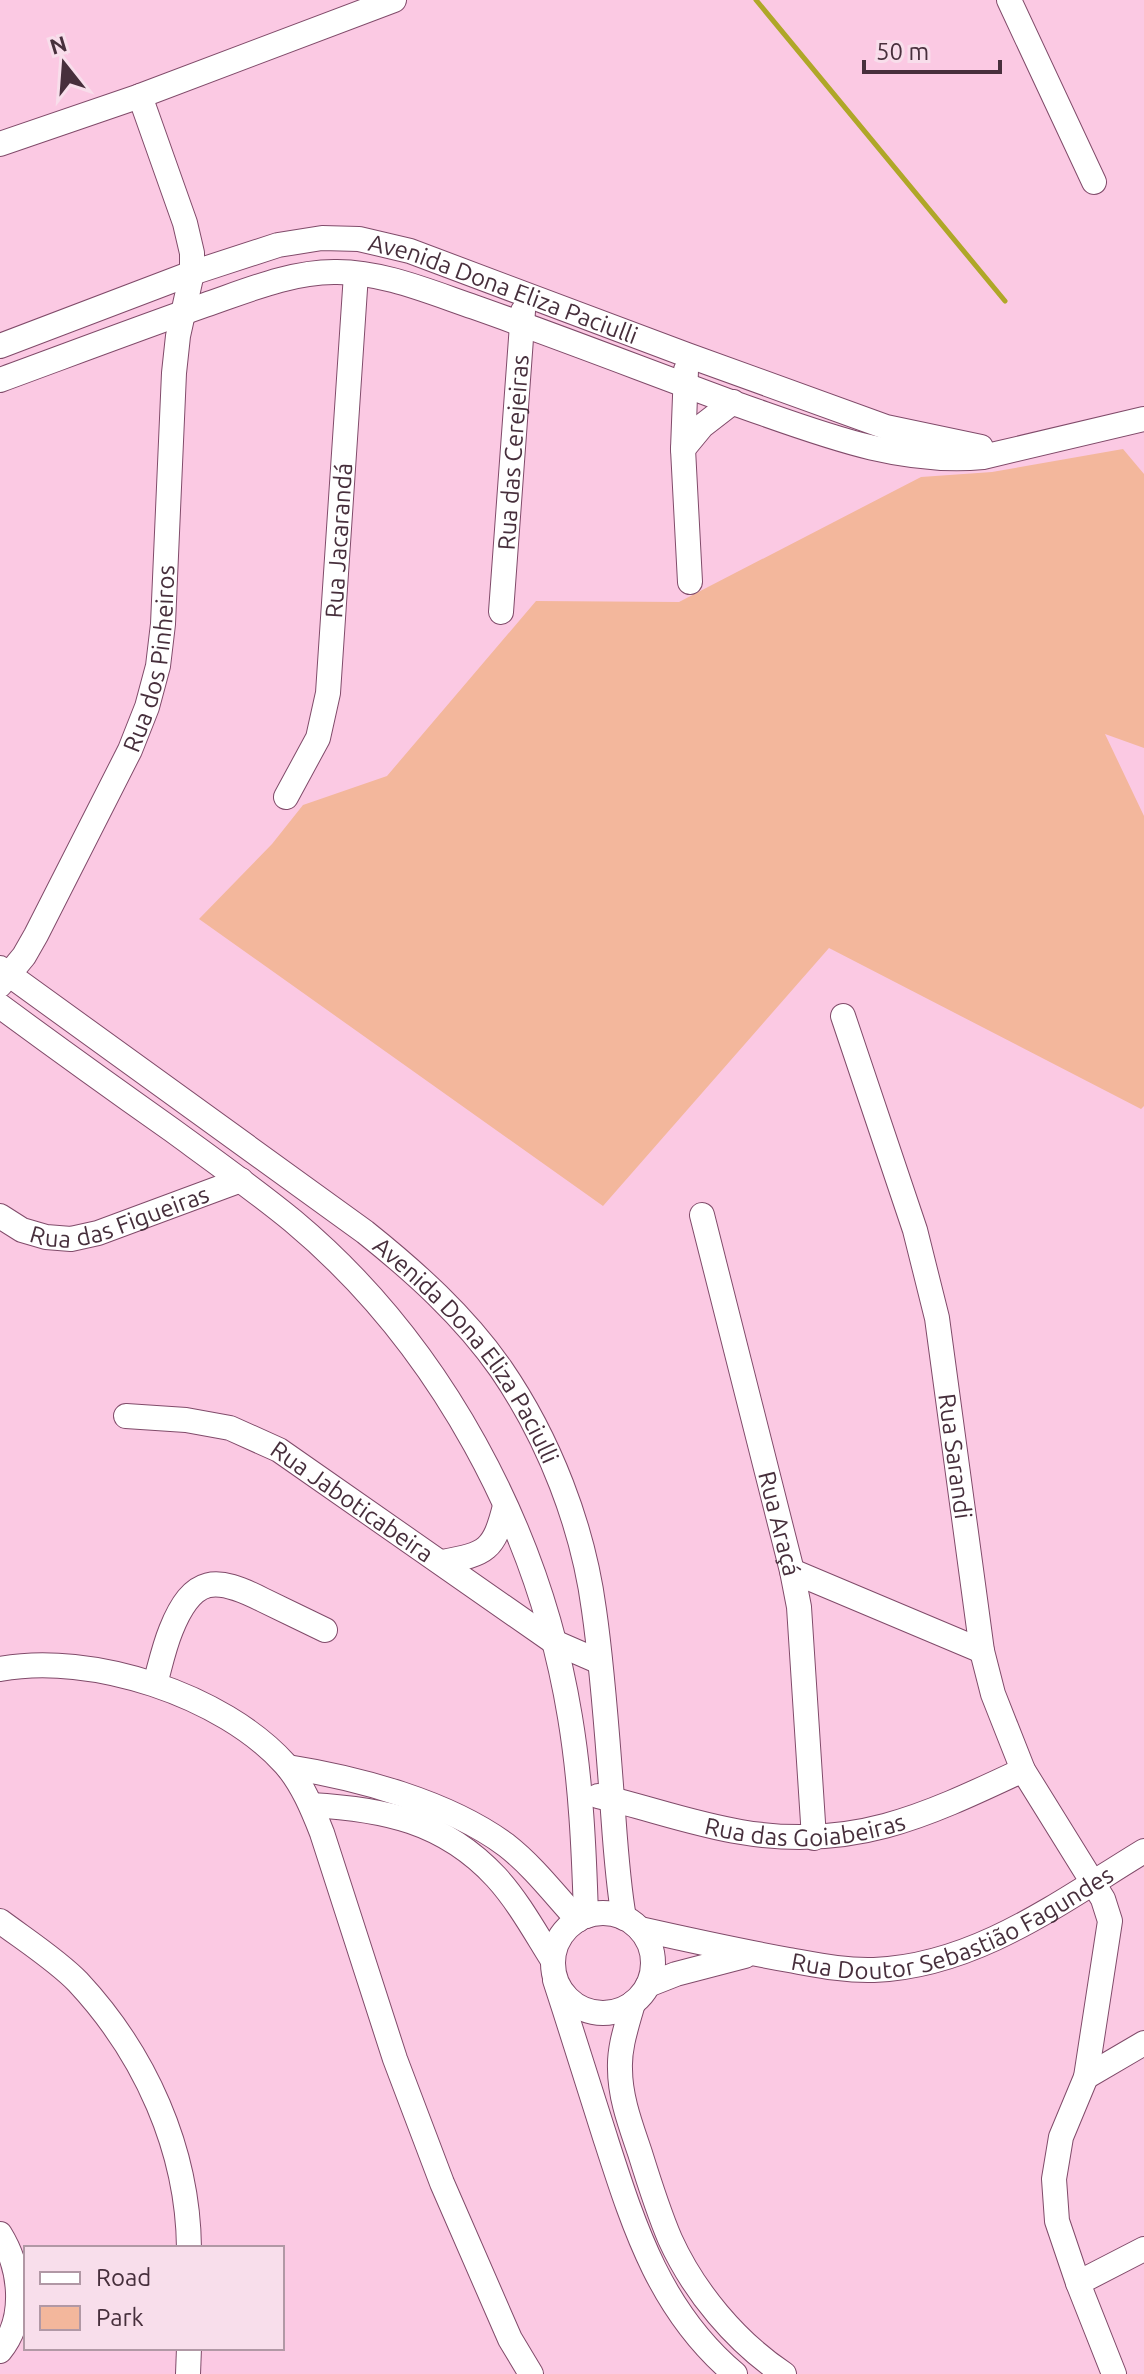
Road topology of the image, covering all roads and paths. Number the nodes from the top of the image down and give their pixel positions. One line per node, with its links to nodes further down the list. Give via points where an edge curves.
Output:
1 (394, 0): 3 (street)
2 (1009, 0): 5 (street)
3 (140, 96): 4 (street); 6 (street, Rua dos Pinheiros, via 190,238)
4 (0, 144)
5 (1094, 182)
6 (192, 273): 8 (street, Avenida Dona Eliza Paciulli, via 278,245 359,239 410,251); 9 (street, Rua dos Pinheiros); 11 (street, Avenida Dona Eliza Paciulli)
7 (356, 274): 9 (street, Avenida Dona Eliza Paciulli, via 295,276); 10 (street, Avenida Dona Eliza Paciulli); 21 (street, Rua Jacarandá, via 328,693 318,738)
8 (525, 293): 10 (street, Rua das Cerejeiras); 12 (street, Avenida Dona Eliza Paciulli)
9 (183, 313): 13 (street, Avenida Dona Eliza Paciulli); 22 (street, Rua dos Pinheiros, via 174,373 163,624 147,707 36,935)
10 (521, 323): 14 (street, Avenida Dona Eliza Paciulli); 20 (street, Rua das Cerejeiras)
11 (0, 346)
12 (687, 355): 14 (street); 18 (street, Avenida Dona Eliza Paciulli, via 886,427)
13 (0, 380)
14 (684, 386): 15 (street, Avenida Dona Eliza Paciulli); 17 (street)
15 (733, 402): 17 (street); 18 (street, Avenida Dona Eliza Paciulli, via 842,441 909,456 962,459)
16 (1144, 419): 18 (street, Avenida Dona Eliza Paciulli)
17 (683, 449): 19 (street)
18 (1008, 452)
19 (690, 582)
20 (501, 612)
21 (286, 797)
22 (3, 976): 35 (street, Avenida Dona Eliza Paciulli, via 365,1232 407,1266 475,1336 523,1404 556,1471 587,1570)
23 (0, 1006): 25 (street, Avenida Dona Eliza Paciulli)
24 (843, 1016): 34 (street, Rua Sarandi, via 915,1230 937,1318)
25 (241, 1180): 27 (street, Rua das Figueiras, via 71,1239 22,1230); 29 (street, Avenida Dona Eliza Paciulli, via 323,1248 391,1320 458,1413)
26 (702, 1215): 31 (street, Rua Araçá)
27 (0, 1216)
28 (126, 1416): 30 (street, Rua Jaboticabeira, via 230,1428 279,1450)
29 (505, 1506): 30 (street, via 489,1546); 33 (street, Avenida Dona Eliza Paciulli)
30 (442, 1562): 33 (street, Rua Jaboticabeira)
31 (792, 1571): 34 (street); 43 (street, Rua Araçá, via 802,1636)
32 (325, 1630): 37 (street, via 236,1587 207,1585 196,1590 171,1629)
33 (554, 1642): 35 (street, Rua Jaboticabeira); 40 (street, Avenida Dona Eliza Paciulli)
34 (982, 1651): 39 (street, Rua Sarandi)
35 (600, 1662): 41 (street, Avenida Dona Eliza Paciulli)
36 (0, 1669): 37 (street, via 53,1666)
37 (155, 1684): 38 (street, via 236,1722)
38 (288, 1767): 42 (street); 46 (street, via 332,1773 477,1826 507,1846)
39 (1023, 1770): 43 (street, Rua das Goiabeiras, via 903,1822); 45 (street, Rua Sarandi)
40 (580, 1792): 41 (street, Rua das Goiabeiras); 46 (street, Avenida Dona Eliza Paciulli)
41 (612, 1799): 43 (street, Rua das Goiabeiras, via 737,1832); 48 (street, Avenida Dona Eliza Paciulli, via 618,1878)
42 (311, 1805): 50 (street, via 394,1815 465,1849 523,1912); 61 (street, via 442,2183 510,2339)
43 (814, 1838)
44 (1144, 1851): 45 (street, Rua Doutor Sebastião Fagundes)
45 (1093, 1884): 49 (street, Rua Doutor Sebastião Fagundes, via 1005,1934 916,1965 833,1968); 53 (street, Rua Sarandi, via 1110,1921)
46 (582, 1918): 48 (street, via 605,1914); 50 (street, via 557,1943)
47 (0, 1921): 55 (street, via 75,1979 139,2063 182,2176)
48 (632, 1924): 49 (street, Rua Doutor Sebastião Fagundes); 51 (street, via 650,1946 653,1966)
49 (754, 1954): 51 (street, Rua Doutor Sebastião Fagundes, via 676,1974)
50 (554, 1969): 51 (street, via 567,2000 588,2012 612,2013); 62 (street, via 649,2262 683,2318)
51 (641, 1994): 63 (street, via 621,2052 621,2089 659,2212 703,2294 733,2331)
52 (1144, 2043): 53 (street)
53 (1086, 2077): 57 (street, Rua Sarandi, via 1061,2137 1054,2179 1057,2221)
54 (0, 2234): 59 (street, via 18,2282 16,2316)
55 (189, 2246)
56 (1144, 2249): 57 (street)
57 (1078, 2283): 64 (street, Rua Sarandi)
58 (189, 2350): 60 (street)
59 (0, 2351)
60 (188, 2374)
61 (531, 2374)
62 (735, 2374)
63 (784, 2374)
64 (1114, 2374)

